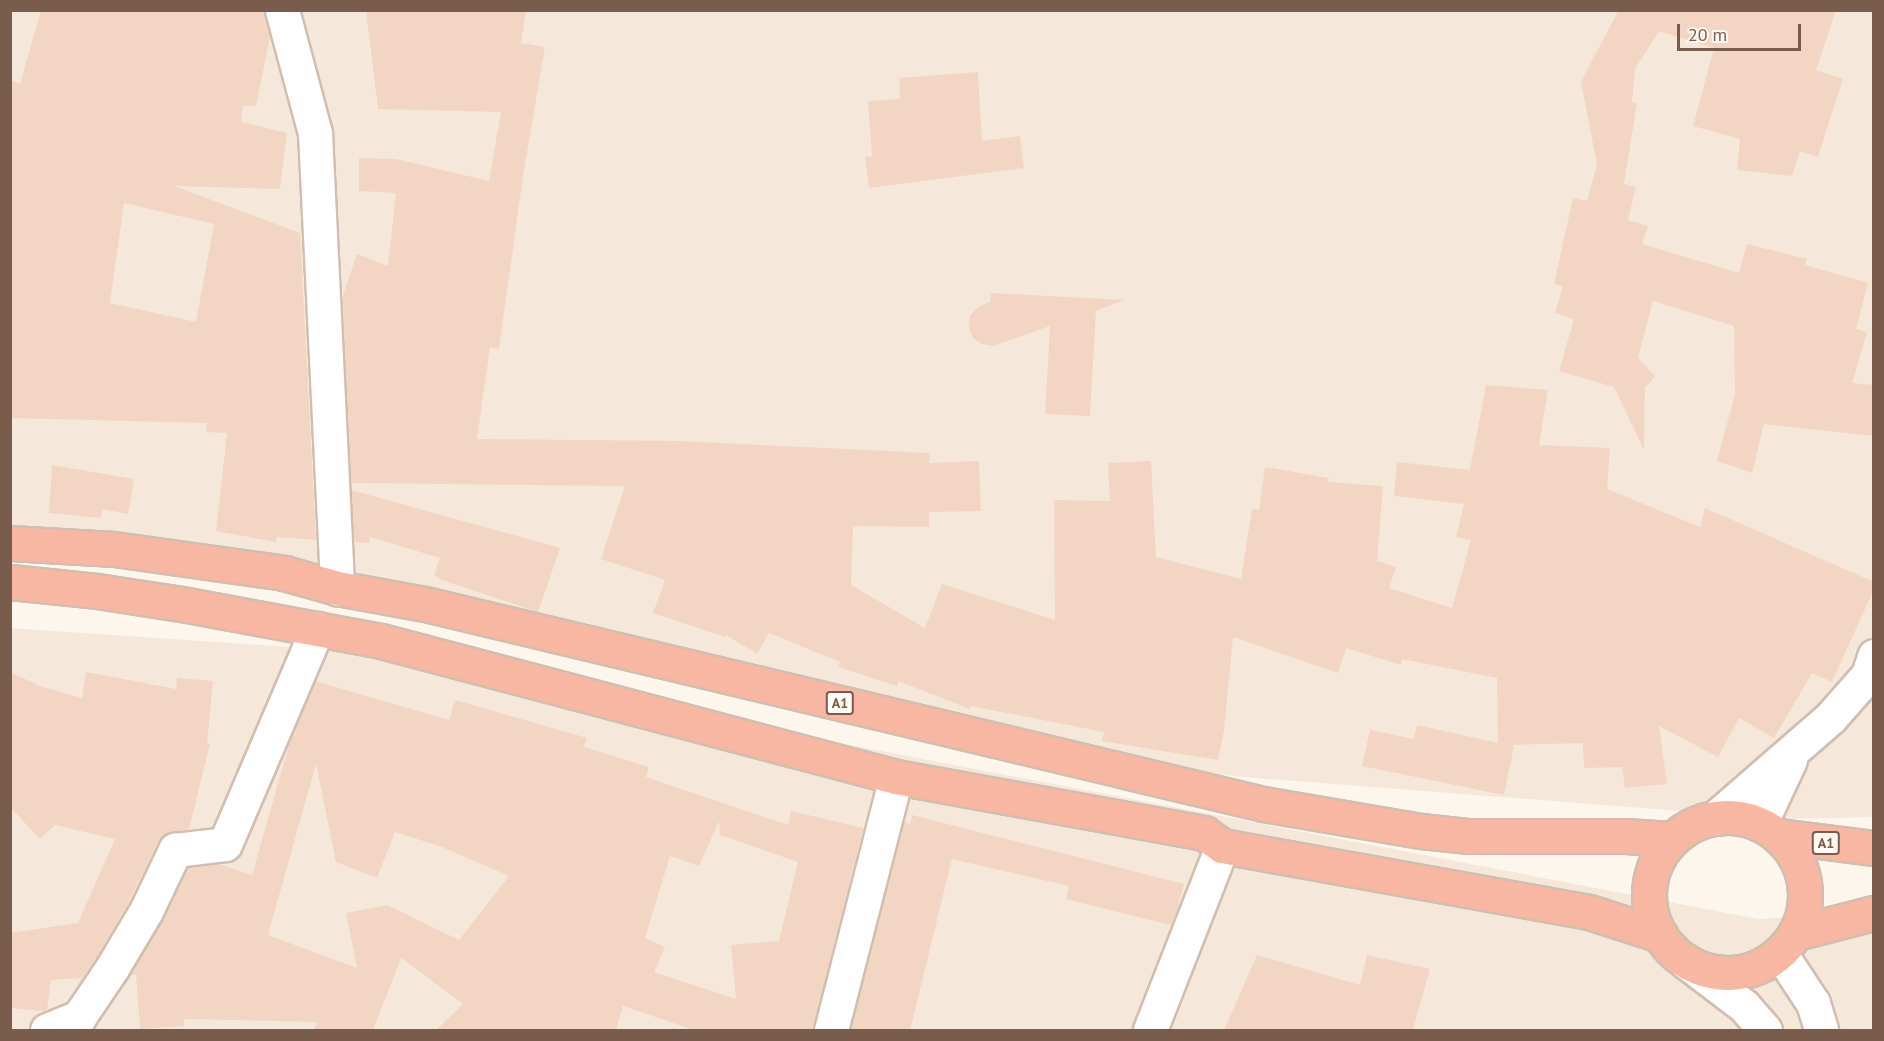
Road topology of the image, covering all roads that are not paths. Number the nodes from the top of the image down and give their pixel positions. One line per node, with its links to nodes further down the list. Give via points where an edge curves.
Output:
1 (282, 10): 4 (street, via 315,133)
2 (10, 543): 4 (highway, A1, via 114,549 284,573)
3 (10, 582): 5 (highway, via 97,591)
4 (337, 588): 11 (highway, A1, via 425,604 1263,804 1467,836)
5 (317, 629): 8 (highway, via 381,641); 18 (street, via 225,844 175,850 146,911 79,1017)
6 (1874, 656): 7 (street, via 1868,675)
7 (1795, 750): 9 (street); 10 (street)
8 (896, 777): 12 (highway, via 1204,833); 19 (street)
9 (1715, 818): 10 (highway, via 1739,818); 11 (highway, via 1691,826)
10 (1769, 830): 13 (highway, A1); 16 (highway, via 1796,857 1804,881 1805,908)
11 (1672, 839): 15 (highway, via 1656,861 1650,885 1651,911)
12 (1222, 846): 15 (highway, via 1589,912); 20 (street)
13 (1874, 848)
14 (1874, 913): 16 (highway)
15 (1660, 935): 17 (highway)
16 (1788, 943): 17 (highway, via 1758,967 1733,973 1708,971); 22 (street)
17 (1685, 961): 21 (street, via 1744,1006)
18 (47, 1030)
19 (831, 1030)
20 (1150, 1030)
21 (1765, 1030)
22 (1821, 1030)

